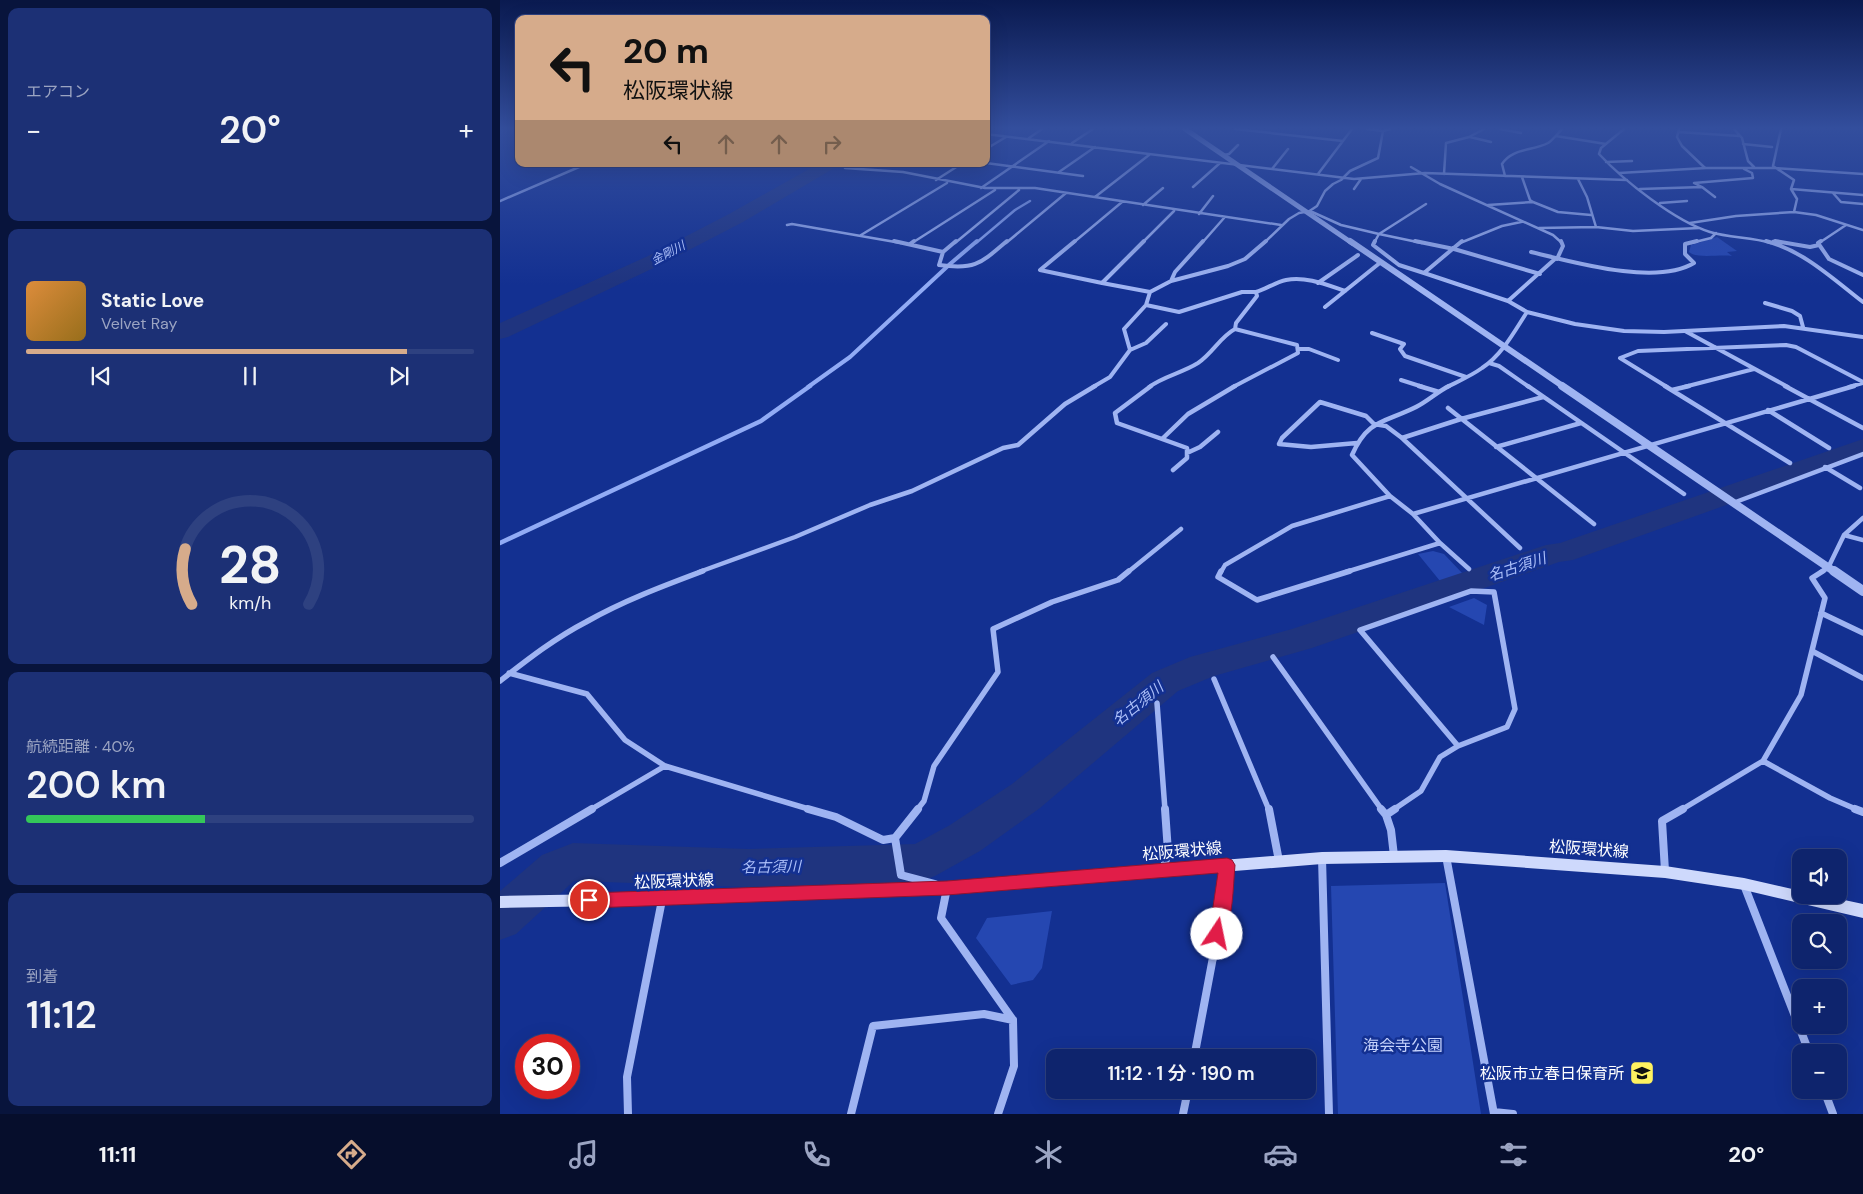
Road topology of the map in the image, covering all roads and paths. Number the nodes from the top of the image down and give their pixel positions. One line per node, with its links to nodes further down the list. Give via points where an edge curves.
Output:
1 (547, 181): 31 (street)
2 (940, 181): 15 (street)
3 (992, 181): 18 (street)
4 (1115, 181): 29 (street)
5 (1200, 181): 16 (street)
6 (1261, 181): 41 (street)
7 (1338, 181): 41 (street)
8 (1360, 181): 20 (street)
9 (1435, 181): 39 (street)
10 (1523, 181): 34 (street)
11 (1579, 181): 44 (street)
12 (1628, 181): 24 (street)
13 (1720, 181): 17 (street, via 1694,182)
14 (1794, 181): 21 (street)
15 (947, 183): 18 (street); 57 (street)
16 (1193, 187)
17 (1702, 187): 24 (street); 30 (street)
18 (981, 188): 22 (street)
19 (1162, 188): 38 (street)
20 (1354, 189)
21 (1791, 189): 26 (street); 42 (street, via 1797,200)
22 (995, 190): 23 (street); 59 (street)
23 (1020, 190): 25 (street, via 1035,188); 62 (street)
24 (1640, 190): 35 (street)
25 (1066, 193): 29 (street); 62 (street, via 981,263 962,268 939,265)
26 (1832, 193): 27 (street); 37 (street, via 1841,202)
27 (1863, 195)
28 (1213, 196): 43 (street)
29 (1096, 197): 33 (street)
30 (1716, 197)
31 (500, 201)
32 (1687, 201): 35 (street)
33 (1122, 202): 38 (street); 71 (street, via 1040,270)
34 (1533, 202): 39 (street); 44 (street, via 1558,212)
35 (1659, 203): 47 (street)
36 (1426, 204): 56 (street)
37 (1863, 204)
38 (1143, 205): 40 (street)
39 (1488, 205): 46 (street)
40 (1174, 211): 43 (street); 71 (street)
41 (1307, 212): 50 (street); 56 (street, via 1314,211 1337,223); 66 (street)
42 (1794, 212): 47 (street); 48 (street)
43 (1198, 214): 45 (street)
44 (1591, 215): 51 (street)
45 (1224, 218): 50 (street); 70 (street, via 1175,272)
46 (1521, 222): 52 (street); 61 (street, via 1462,240)
47 (1690, 223): 53 (street)
48 (1846, 224): 54 (street); 60 (street, via 1819,241)
49 (787, 225): 57 (street)
50 (1281, 225): 70 (street, via 1245,259)
51 (1596, 227): 52 (street); 53 (street, via 1633,231)
52 (1538, 228): 65 (street, via 1562,243 1562,251)
53 (1700, 228): 55 (street)
54 (1863, 230)
55 (1716, 233): 58 (street); 65 (street, via 1711,238 1685,244 1685,254 1694,262 1681,270 1624,270)
56 (1379, 234): 61 (street); 67 (street, via 1373,245 1399,265)
57 (861, 235): 59 (street)
58 (1764, 241): 60 (street, via 1810,247); 77 (street, via 1799,255)
59 (910, 244): 62 (street)
60 (1819, 245): 69 (street, via 1829,259)
61 (1454, 249): 67 (street); 68 (street)
62 (943, 252)
63 (1531, 252): 65 (street)
64 (1358, 256): 72 (street)
65 (1557, 258): 68 (street)
66 (1381, 262): 73 (street); 88 (street)
67 (1424, 273): 76 (street)
68 (1540, 274): 76 (street)
69 (1863, 275)
70 (1172, 282): 74 (street)
71 (1102, 283): 74 (street)
72 (1318, 283): 73 (street); 75 (street, via 1297,278)
73 (1345, 291): 80 (street)
74 (1150, 292): 79 (street)
75 (1256, 292): 79 (street, via 1242,292 1179,312); 84 (street, via 1258,296 1236,323)
76 (1508, 301): 81 (street)
77 (1863, 302)
78 (1764, 303): 83 (street, via 1800,316)
79 (1146, 305): 91 (street, via 1124,329)
80 (1325, 307)
81 (1527, 312): 85 (street, via 1582,326 1625,332); 88 (street)
82 (1166, 324): 91 (street, via 1146,343)
83 (1803, 327): 85 (street); 87 (street)
84 (1235, 329): 90 (street, via 1297,345); 111 (street, via 1212,353 1196,364 1158,380 1114,413 1117,424)
85 (1685, 331): 89 (street)
86 (1372, 333): 95 (street, via 1404,344 1400,349 1405,356)
87 (1863, 337)
88 (1504, 346): 93 (street); 113 (street)
89 (1718, 348): 94 (street); 97 (street, via 1796,347); 98 (street, via 1638,351 1620,358)
90 (1298, 349): 92 (street, via 1308,349); 111 (street, via 1298,353 1199,407 1168,430)
91 (1130, 350): 144 (street, via 1110,377 1065,404 1018,445 1003,448 912,491 654,589 585,622)
92 (1338, 360)
93 (1489, 363): 95 (street); 100 (street, via 1499,366)
94 (1755, 369): 98 (street); 101 (street)
95 (1466, 378): 99 (street)
96 (1401, 380): 99 (street)
97 (1863, 382): 101 (street)
98 (1672, 390): 106 (street)
99 (1439, 392): 107 (street, via 1416,407)
100 (1543, 398): 104 (street); 105 (street)
101 (1808, 399): 103 (street); 108 (street)
102 (1448, 408): 104 (street)
103 (1768, 410): 106 (street); 115 (street)
104 (1461, 419): 110 (street); 114 (street)
105 (1581, 423): 114 (street); 116 (street)
106 (1723, 423): 113 (street); 119 (street)
107 (1374, 424): 110 (street, via 1386,426); 112 (street); 112 (street, via 1366,416 1320,402 1279,444 1311,447)
108 (1863, 428)
109 (1218, 432): 117 (street)
110 (1402, 438): 127 (street)
111 (1162, 439): 117 (street, via 1187,448)
112 (1357, 443): 126 (street, via 1352,455)
113 (1649, 444): 116 (street); 124 (street)
114 (1496, 447): 122 (street)
115 (1829, 448)
116 (1623, 452): 122 (street); 125 (street)
117 (1187, 453): 121 (street)
118 (1863, 454): 120 (street)
119 (1790, 463)
120 (1825, 467): 123 (street); 128 (street)
121 (1173, 470)
122 (1535, 477): 127 (street); 131 (street)
123 (1860, 488)
124 (1715, 490): 128 (street)
125 (1684, 494)
126 (1390, 496): 129 (street); 135 (street, via 1292,526 1225,565 1218,577 1257,600)
127 (1466, 499): 129 (street); 136 (street)
128 (1733, 502): 137 (street)
129 (1413, 514): 135 (street)
130 (1863, 518): 133 (street)
131 (1594, 524)
132 (1181, 529): 154 (street, via 1118,580 1052,602 993,629 998,672 934,766 924,801)
133 (1844, 535): 134 (street); 137 (street)
134 (1863, 540)
135 (1440, 543): 138 (street)
136 (1520, 548)
137 (1828, 568): 139 (street); 140 (street, via 1812,578 1825,598)
138 (1469, 569)
139 (1863, 591)
140 (1822, 613): 141 (street); 142 (street)
141 (1863, 633)
142 (1812, 651): 145 (street); 150 (street, via 1801,694)
143 (1273, 657): 153 (street)
144 (510, 673): 147 (street); 151 (street, via 587,694 625,740)
145 (1863, 678)
146 (1214, 679): 158 (street, via 1268,803)
147 (500, 681)
148 (1157, 703): 161 (street, via 1168,852)
149 (1458, 746): 149 (street, via 1507,727 1514,709 1494,592 1471,591 1360,630); 153 (street, via 1440,756 1421,791)
150 (1763, 761): 152 (street, via 1830,798); 162 (street, via 1662,821)
151 (665, 766): 154 (street, via 836,817 883,840); 159 (street)
152 (1863, 812)
153 (1386, 815): 156 (street)
154 (895, 838): 164 (street, via 901,875)
155 (1446, 856): 156 (main road, 松阪環状線); 162 (main road, 松阪環状線); 173 (street)
156 (1394, 857): 157 (main road, 松阪環状線)
157 (1322, 858): 158 (main road, 松阪環状線); 178 (street)
158 (1279, 861): 160 (main road, 松阪環状線)
159 (500, 863)
160 (1227, 865): 161 (main road, 松阪環状線); 170 (street, via 1224,899)
161 (1163, 870): 164 (main road, 松阪環状線)
162 (1666, 872): 163 (main road, 松阪環状線)
163 (1744, 884): 167 (main road, 松阪環状線); 169 (street)
164 (947, 888): 165 (main road, 松阪環状線); 168 (street, via 941,918)
165 (662, 899): 166 (main road, 松阪環状線); 174 (street, via 627,1077)
166 (500, 902)
167 (1863, 911)
168 (1013, 1020): 175 (street, via 984,1014 873,1026); 176 (street, via 1014,1066)
169 (1806, 1044)
170 (1196, 1049)
171 (1186, 1099): 177 (street)
172 (1827, 1099): 180 (street)
173 (1494, 1113): 179 (street)
174 (628, 1114)
175 (851, 1114)
176 (998, 1114)
177 (1183, 1114)
178 (1328, 1114)
179 (1513, 1114)
180 (1833, 1114)

